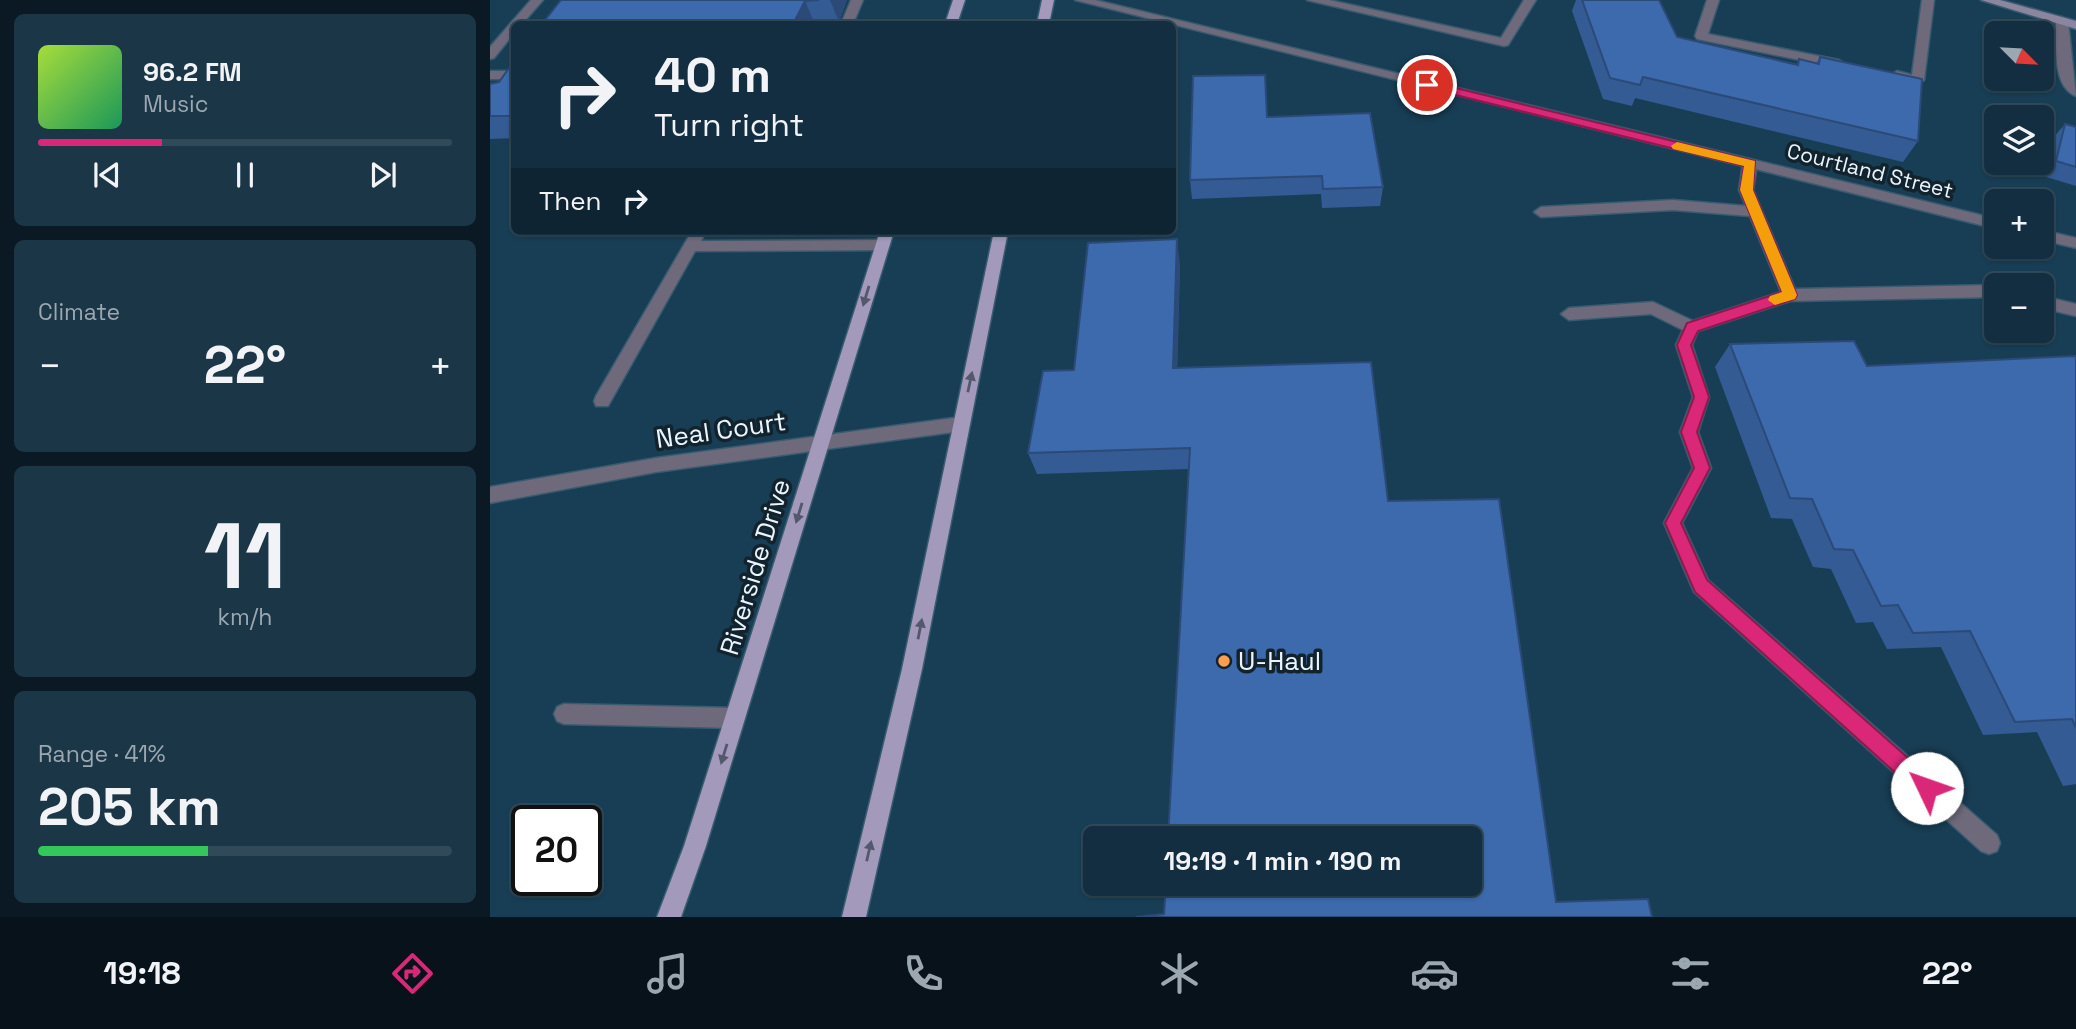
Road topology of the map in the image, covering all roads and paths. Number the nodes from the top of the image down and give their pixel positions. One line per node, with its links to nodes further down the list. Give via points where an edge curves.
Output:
1 (537, 0): 11 (street)
2 (857, 0): 12 (street)
3 (959, 0): 13 (main road)
4 (1048, 0): 14 (main road)
5 (1082, 0): 15 (street, Courtland Street)
6 (1313, 0): 7 (street, via 1504,43)
7 (1530, 0)
8 (1713, 0): 21 (street, via 1701,36)
9 (1928, 0): 22 (street, via 1918,80)
10 (1987, 0): 16 (main road)
11 (519, 21)
12 (848, 21)
13 (952, 21)
14 (1044, 21)
15 (1168, 21)
16 (2062, 21): 18 (main road); 25 (street, via 2066,80)
17 (1176, 23): 26 (street, Courtland Street)
18 (2076, 25)
19 (511, 30): 20 (street)
20 (490, 55)
21 (1850, 66)
22 (1877, 71)
23 (490, 75): 24 (street)
24 (511, 75)
25 (2076, 92)
26 (1750, 164): 28 (street, via 1746,190); 29 (street, Courtland Street)
27 (1541, 212): 28 (street, via 1672,205)
28 (1755, 212): 37 (street)
29 (1984, 221)
30 (697, 235): 35 (street)
31 (1000, 235): 43 (main road, one-way to 31)
32 (885, 238): 35 (street); 44 (main road, Riverside Drive, one-way to 44)
33 (2054, 238): 34 (street)
34 (2076, 243)
35 (692, 246): 42 (street)
36 (1984, 291): 37 (street)
37 (1790, 295): 41 (street)
38 (2054, 305): 39 (street)
39 (2076, 310)
40 (1569, 314): 41 (street, via 1653,308)
41 (1692, 327): 48 (street, via 1684,345 1701,397 1689,432 1702,468 1673,523 1701,586)
42 (602, 401)
43 (961, 424): 44 (street, Neal Court); 50 (main road, one-way to 43, via 912,669)
44 (820, 443): 45 (street, Neal Court, via 656,465); 47 (main road, Riverside Drive, one-way to 47)
45 (490, 495)
46 (564, 714): 47 (street)
47 (735, 718): 49 (main road, Riverside Drive, one-way to 49)
48 (1989, 844)
49 (669, 917)
50 (854, 917)

